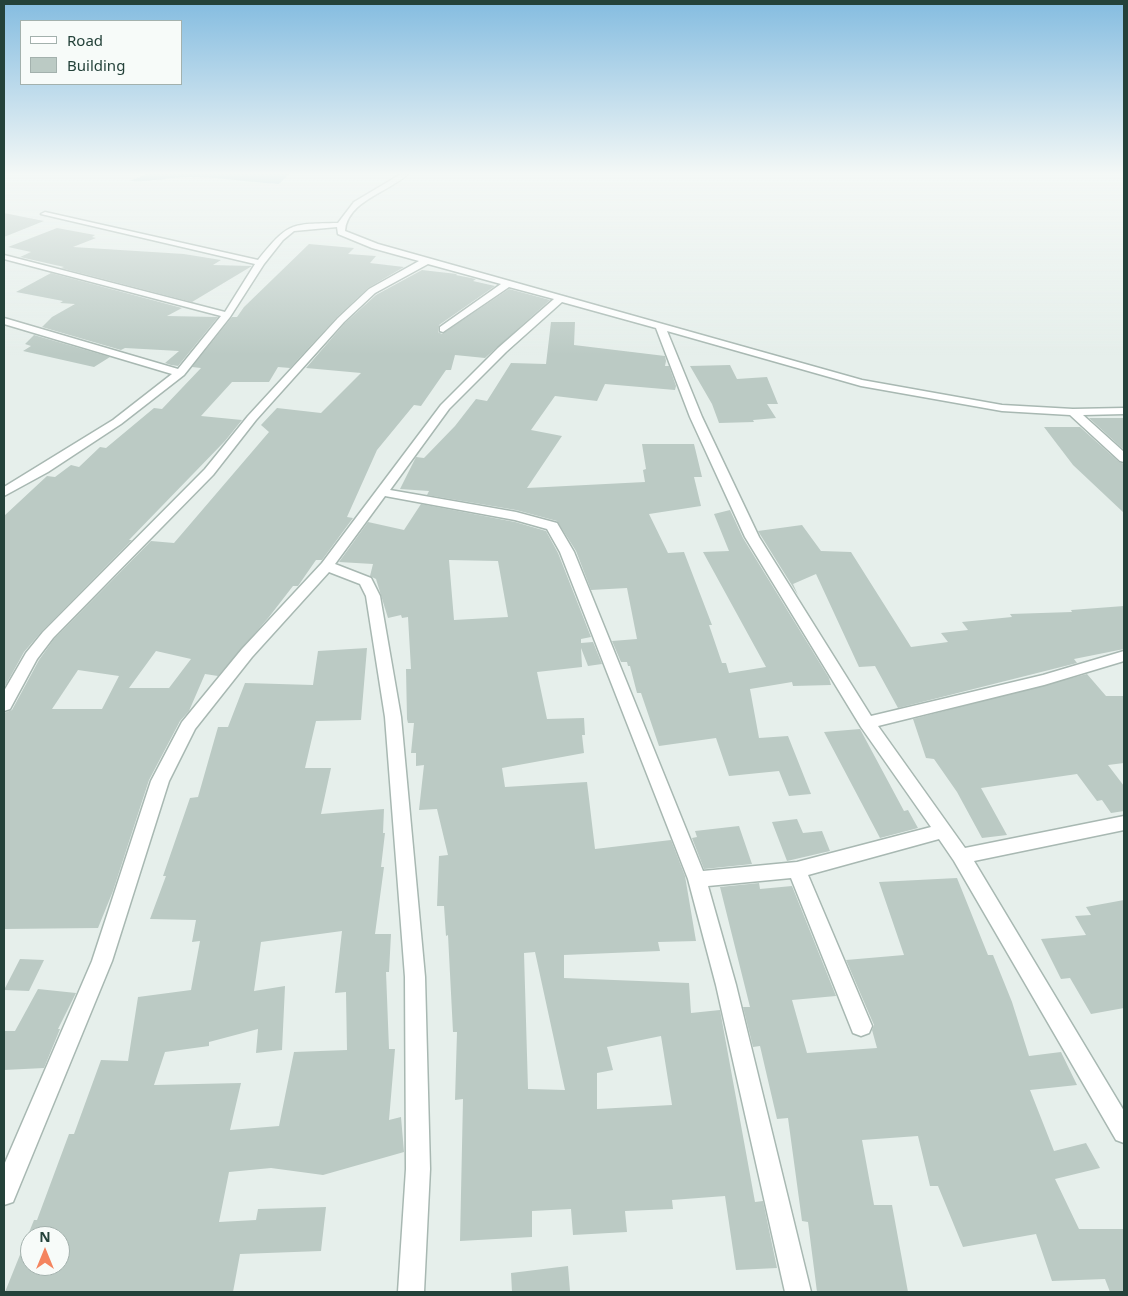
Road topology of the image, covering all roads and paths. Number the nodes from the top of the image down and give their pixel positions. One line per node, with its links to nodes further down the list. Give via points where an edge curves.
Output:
1 (135, 234): 6 (street)
2 (284, 234): 6 (street)
3 (347, 234): 5 (street)
4 (4, 257): 9 (street)
5 (426, 261): 7 (street); 21 (street, via 372,291 341,320 252,418 209,472 48,635 31,657)
6 (260, 263): 9 (street)
7 (507, 284): 8 (street); 12 (street)
8 (560, 299): 11 (street); 18 (street, via 502,350 445,407)
9 (227, 315): 13 (street)
10 (4, 321): 13 (street)
11 (661, 328): 15 (street, via 860,383 1002,408); 22 (street, via 696,417 752,537)
12 (444, 329)
13 (180, 373): 17 (street, via 117,422)
14 (1124, 410): 15 (street)
15 (1073, 412): 16 (street)
16 (1124, 458)
17 (4, 492)
18 (383, 492): 19 (street); 27 (street, via 516,516 552,526 567,552)
19 (327, 566): 30 (street, via 247,653 188,726 160,781 102,961); 31 (street, via 366,581 373,596 393,717 414,977 418,1169)
20 (1124, 656): 22 (street, via 1044,680)
21 (4, 705)
22 (867, 723): 24 (street)
23 (1124, 824): 25 (street)
24 (943, 831): 25 (street); 26 (street)
25 (961, 856): 29 (street)
26 (797, 870): 27 (street); 28 (street)
27 (697, 879): 32 (street, via 726,985)
28 (862, 1026)
29 (1124, 1132)
30 (4, 1194)
31 (411, 1292)
32 (798, 1292)

